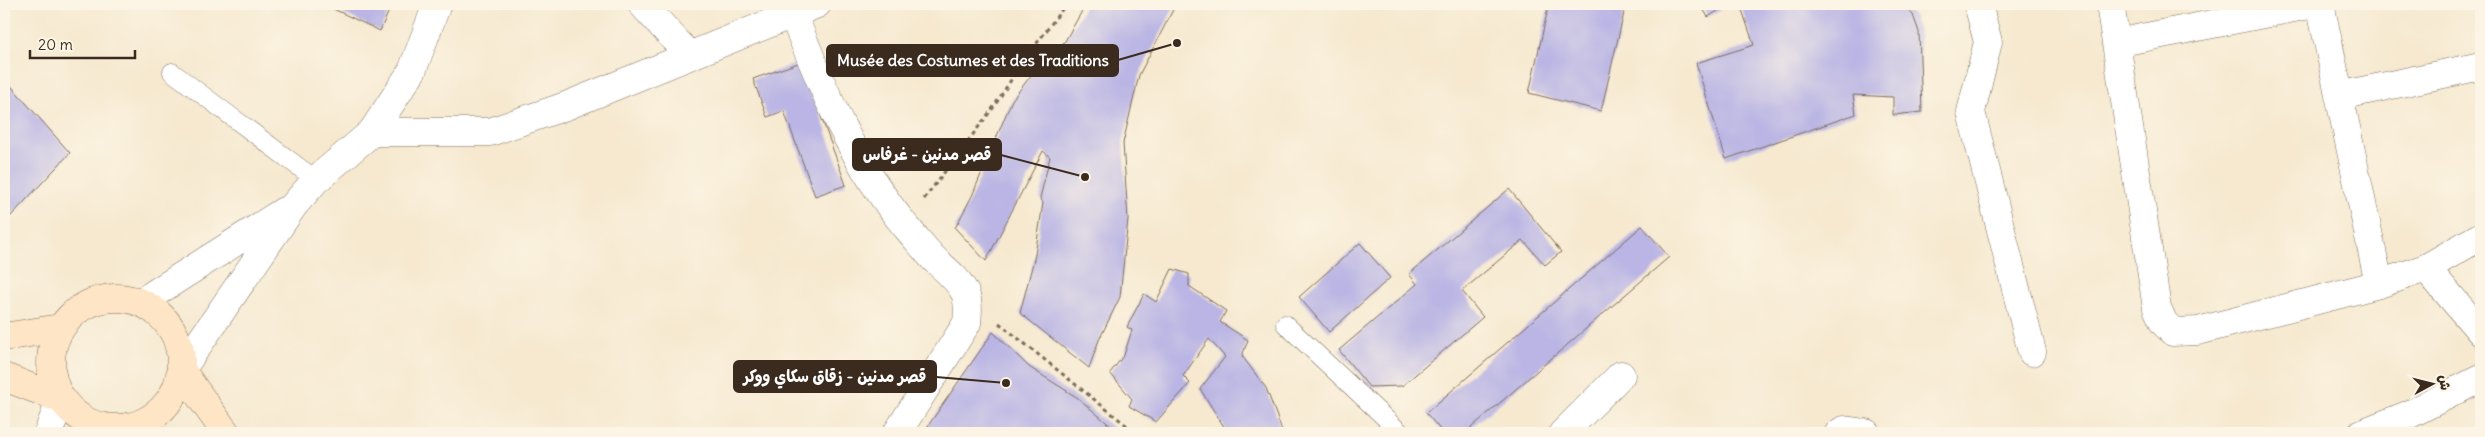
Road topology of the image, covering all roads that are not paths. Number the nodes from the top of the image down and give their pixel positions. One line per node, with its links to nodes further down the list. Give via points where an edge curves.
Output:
1 (437, 4): 13 (street, via 412,71)
2 (642, 4): 9 (street)
3 (1978, 4): 24 (street, via 1988,42 1971,112)
4 (2110, 4): 8 (street)
5 (2314, 4): 8 (street)
6 (2320, 4): 12 (street)
7 (805, 9): 9 (street); 33 (street, via 828,100 850,144 905,225 965,293 967,323)
8 (2116, 43): 18 (street, via 2157,308 2173,332 2198,331)
9 (689, 55): 13 (street, via 566,106 490,132)
10 (2481, 66): 12 (street)
11 (172, 72): 14 (lane)
12 (2339, 96): 18 (street)
13 (372, 132): 14 (street)
14 (316, 180): 15 (street)
15 (294, 205): 19 (street); 25 (street)
16 (2481, 236): 17 (street)
17 (2426, 268): 18 (street); 22 (street)
18 (2379, 284)
19 (141, 302): 21 (main road, via 123,297 87,303); 25 (main road, via 158,313 172,329 180,348)
20 (1285, 324): 34 (lane)
21 (60, 328): 23 (main road); 29 (main road, via 52,344 50,363 53,382)
22 (2481, 332)
23 (4, 337)
24 (2032, 352)
25 (181, 370): 30 (main road, via 176,390 164,407); 32 (main road)
26 (1621, 375): 35 (street)
27 (4, 377): 29 (main road)
28 (2481, 378): 38 (street, via 2410,414)
29 (61, 399): 30 (main road, via 90,423); 31 (street)
30 (130, 431)
31 (48, 433)
32 (226, 433)
33 (897, 433)
34 (1401, 433)
35 (1563, 433)
36 (1838, 433): 37 (street, via 1844,430)
37 (1866, 433)
38 (2362, 433)

